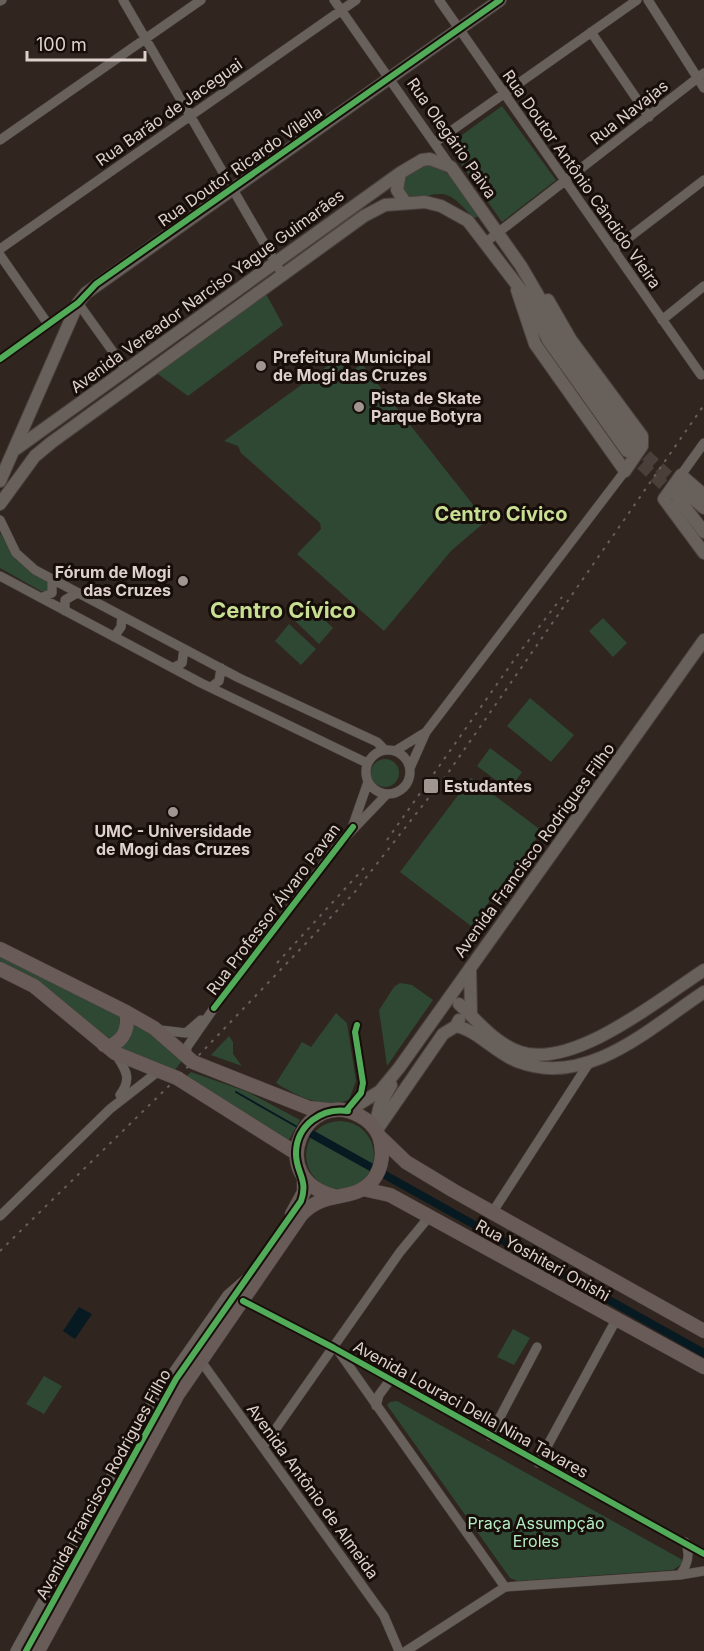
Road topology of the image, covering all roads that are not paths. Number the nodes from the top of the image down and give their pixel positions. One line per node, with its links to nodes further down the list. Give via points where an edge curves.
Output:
1 (123, 0): 12 (street)
2 (201, 0): 12 (street)
3 (334, 0): 9 (street, Rua Olegário Paiva)
4 (356, 0): 9 (street, Rua Barão de Jaceguai)
5 (439, 0): 10 (street, Rua Doutor Antônio Cândido Vieira)
6 (500, 0): 10 (main road, Rua Doutor Ricardo Vilella)
7 (637, 0): 11 (street)
8 (648, 0): 13 (street)
9 (342, 10): 14 (street, Rua Olegário Paiva); 17 (street, Rua Barão de Jaceguai)
10 (459, 29): 14 (main road, Rua Doutor Ricardo Vilella); 16 (street, Rua Doutor Antônio Cândido Vieira)
11 (591, 32): 16 (street); 18 (street)
12 (146, 39): 17 (street); 19 (street)
13 (701, 76): 15 (street); 18 (street, Rua Navajas)
14 (389, 78): 20 (street, Rua Olegário Paiva); 25 (main road, Rua Doutor Ricardo Vilella)
15 (704, 88)
16 (504, 93): 20 (street); 23 (street, Rua Doutor Antônio Cândido Vieira)
17 (189, 116): 25 (street); 29 (street, Rua Barão de Jaceguai)
18 (649, 117): 23 (street, Rua Navajas)
19 (0, 140)
20 (434, 142): 21 (street, Rua Olegário Paiva)
21 (451, 167): 22 (main road, Avenida Vereador Narciso Yague Guimarães, via 430,159); 27 (main road, Rua Olegário Paiva)
22 (400, 172): 26 (main road, via 397,190); 32 (main road, Avenida Vereador Narciso Yague Guimarães)
23 (565, 180): 27 (street, Rua Navajas); 30 (street, Rua Doutor Antônio Cândido Vieira)
24 (704, 180): 30 (street)
25 (233, 189): 32 (street); 37 (main road, Rua Doutor Ricardo Vilella, via 96,284)
26 (405, 202): 28 (main road, via 425,202 450,210 468,221); 34 (main road, Avenida Vereador Narciso Yague Guimarães, via 373,210)
27 (498, 232): 28 (street, Rua Navajas); 33 (main road, Rua Olegário Paiva)
28 (486, 242): 35 (main road)
29 (0, 249)
30 (614, 249): 38 (street, Rua Doutor Antônio Cândido Vieira)
31 (0, 255): 39 (street)
32 (275, 262): 34 (street); 41 (main road, Avenida Vereador Narciso Yague Guimarães)
33 (521, 266): 35 (main road, via 555,335 630,447 548,340); 46 (main road, via 640,434 642,446)
34 (282, 274): 45 (main road, Avenida Vereador Narciso Yague Guimarães)
35 (516, 283): 46 (main road, via 535,344)
36 (704, 286): 38 (street)
37 (78, 303): 39 (street, Rua Doutor Ricardo Vilella); 41 (street); 44 (main road)
38 (662, 320): 42 (street, Rua Doutor Antônio Cândido Vieira)
39 (48, 324): 40 (street, Rua Doutor Ricardo Vilella)
40 (0, 359)
41 (126, 370): 44 (main road, Avenida Vereador Narciso Yague Guimarães)
42 (701, 375)
43 (704, 443): 47 (street)
44 (20, 447): 45 (main road, via 25,455); 48 (main road, Avenida Vereador Narciso Yague Guimarães); 49 (main road)
45 (35, 456): 49 (main road, Avenida Vereador Narciso Yague Guimarães)
46 (625, 471): 69 (street)
47 (681, 475): 50 (main road); 55 (main road, via 665,495 665,501)
48 (0, 481)
49 (7, 492): 51 (main road, Avenida Vereador Narciso Yague Guimarães)
50 (704, 495)
51 (0, 504)
52 (704, 508): 54 (main road, via 680,494)
53 (0, 520): 57 (street, via 16,553)
54 (704, 532)
55 (704, 554)
56 (0, 576): 59 (street)
57 (52, 579): 58 (street); 59 (street, via 52,593)
58 (77, 593): 60 (street, via 65,600); 61 (street)
59 (41, 598): 60 (street)
60 (65, 611): 62 (street)
61 (122, 616): 62 (street); 65 (street)
62 (114, 637): 66 (street)
63 (704, 640): 64 (main road, Avenida Francisco Rodrigues Filho)
64 (700, 648): 78 (main road, Avenida Francisco Rodrigues Filho)
65 (184, 649): 66 (street, via 182,663); 67 (street)
66 (173, 668): 68 (street)
67 (221, 668): 68 (street, via 219,681); 70 (street, via 364,735)
68 (211, 687): 72 (street)
69 (426, 732): 71 (street); 73 (street)
70 (385, 750): 71 (street); 72 (street)
71 (395, 750): 73 (street)
72 (367, 763): 74 (street)
73 (410, 768): 75 (street, via 407,783)
74 (368, 782): 75 (street); 76 (street, Rua Professor Álvaro Pavan)
75 (387, 794): 76 (street, Rua Professor Álvaro Pavan)
76 (353, 826): 83 (street, Rua Professor Álvaro Pavan)
77 (0, 949): 84 (main road)
78 (470, 968): 82 (main road, Avenida Francisco Rodrigues Filho); 85 (main road)
79 (0, 969): 89 (main road, via 34,986)
80 (704, 970): 88 (main road)
81 (704, 992): 90 (main road)
82 (454, 1000): 85 (main road); 86 (main road, via 460,1017); 93 (main road, Avenida Francisco Rodrigues Filho)
83 (214, 1008): 87 (street, Rua Professor Álvaro Pavan, via 186,1033); 91 (street, Rua Professor Álvaro Pavan, via 187,1047)
84 (126, 1012): 87 (main road); 89 (main road, via 128,1021 121,1039)
85 (471, 1014): 88 (main road, via 494,1037 528,1054 554,1054)
86 (456, 1026): 92 (main road, via 499,1052 535,1067 550,1069); 97 (main road, via 443,1034)
87 (153, 1028): 91 (main road)
88 (607, 1034): 90 (main road)
89 (109, 1049): 94 (main road); 95 (street, via 127,1073 128,1082)
90 (616, 1050): 92 (main road)
91 (186, 1058): 96 (main road, via 309,1108)
92 (589, 1063): 102 (street)
93 (399, 1068): 96 (main road, Avenida Francisco Rodrigues Filho, via 380,1091); 97 (main road, Avenida Francisco Rodrigues Filho, via 380,1105)
94 (160, 1070): 95 (street); 98 (main road)
95 (110, 1109): 103 (street)
96 (344, 1111): 97 (main road, via 366,1119); 98 (main road, Avenida Francisco Rodrigues Filho, via 316,1117 305,1126)
97 (376, 1131): 100 (main road, Avenida Francisco Rodrigues Filho, via 382,1159 378,1172); 102 (main road, Rua Yoshiteri Onishi, via 406,1162)
98 (296, 1153): 99 (main road, Avenida Francisco Rodrigues Filho)
99 (304, 1178): 101 (main road, via 322,1193); 105 (main road, Avenida Francisco Rodrigues Filho, via 301,1202)
100 (363, 1189): 101 (main road, Avenida Francisco Rodrigues Filho); 104 (main road, Rua Yoshiteri Onishi, via 390,1195)
101 (334, 1196): 106 (main road, Avenida Francisco Rodrigues Filho, via 320,1200 301,1215)
102 (492, 1213): 108 (main road, Rua Yoshiteri Onishi)
103 (0, 1216)
104 (429, 1217): 107 (main road, Rua Yoshiteri Onishi); 110 (street, via 400,1252)
105 (250, 1275): 111 (main road, Avenida Francisco Rodrigues Filho); 125 (street, via 227,1295 150,1405)
106 (243, 1301): 110 (street, Avenida Louraci Della Nina Tavares); 111 (main road, Avenida Francisco Rodrigues Filho)
107 (616, 1320): 112 (main road, Rua Yoshiteri Onishi); 117 (street)
108 (704, 1331)
109 (537, 1347): 115 (street)
110 (336, 1349): 113 (street, Avenida Louraci Della Nina Tavares); 114 (street); 116 (street)
111 (198, 1357): 116 (street, Avenida Antônio de Almeida); 126 (main road, Avenida Francisco Rodrigues Filho, via 167,1394); 127 (main road, Avenida Francisco Rodrigues Filho)
112 (704, 1367)
113 (390, 1380): 114 (street); 115 (street, Avenida Louraci Della Nina Tavares)
114 (376, 1406): 124 (street)
115 (490, 1436): 117 (street, Avenida Louraci Della Nina Tavares)
116 (263, 1447): 128 (street, Avenida Antônio de Almeida, via 384,1616)
117 (538, 1463): 118 (street, Avenida Louraci Della Nina Tavares)
118 (685, 1542): 119 (street); 120 (street); 122 (street, via 688,1560)
119 (704, 1549)
120 (704, 1554)
121 (704, 1571): 122 (street)
122 (680, 1575): 123 (street); 124 (street)
123 (704, 1577)
124 (505, 1587): 129 (street)
125 (15, 1651)
126 (26, 1651)
127 (38, 1651)
128 (399, 1651)
129 (406, 1651)

